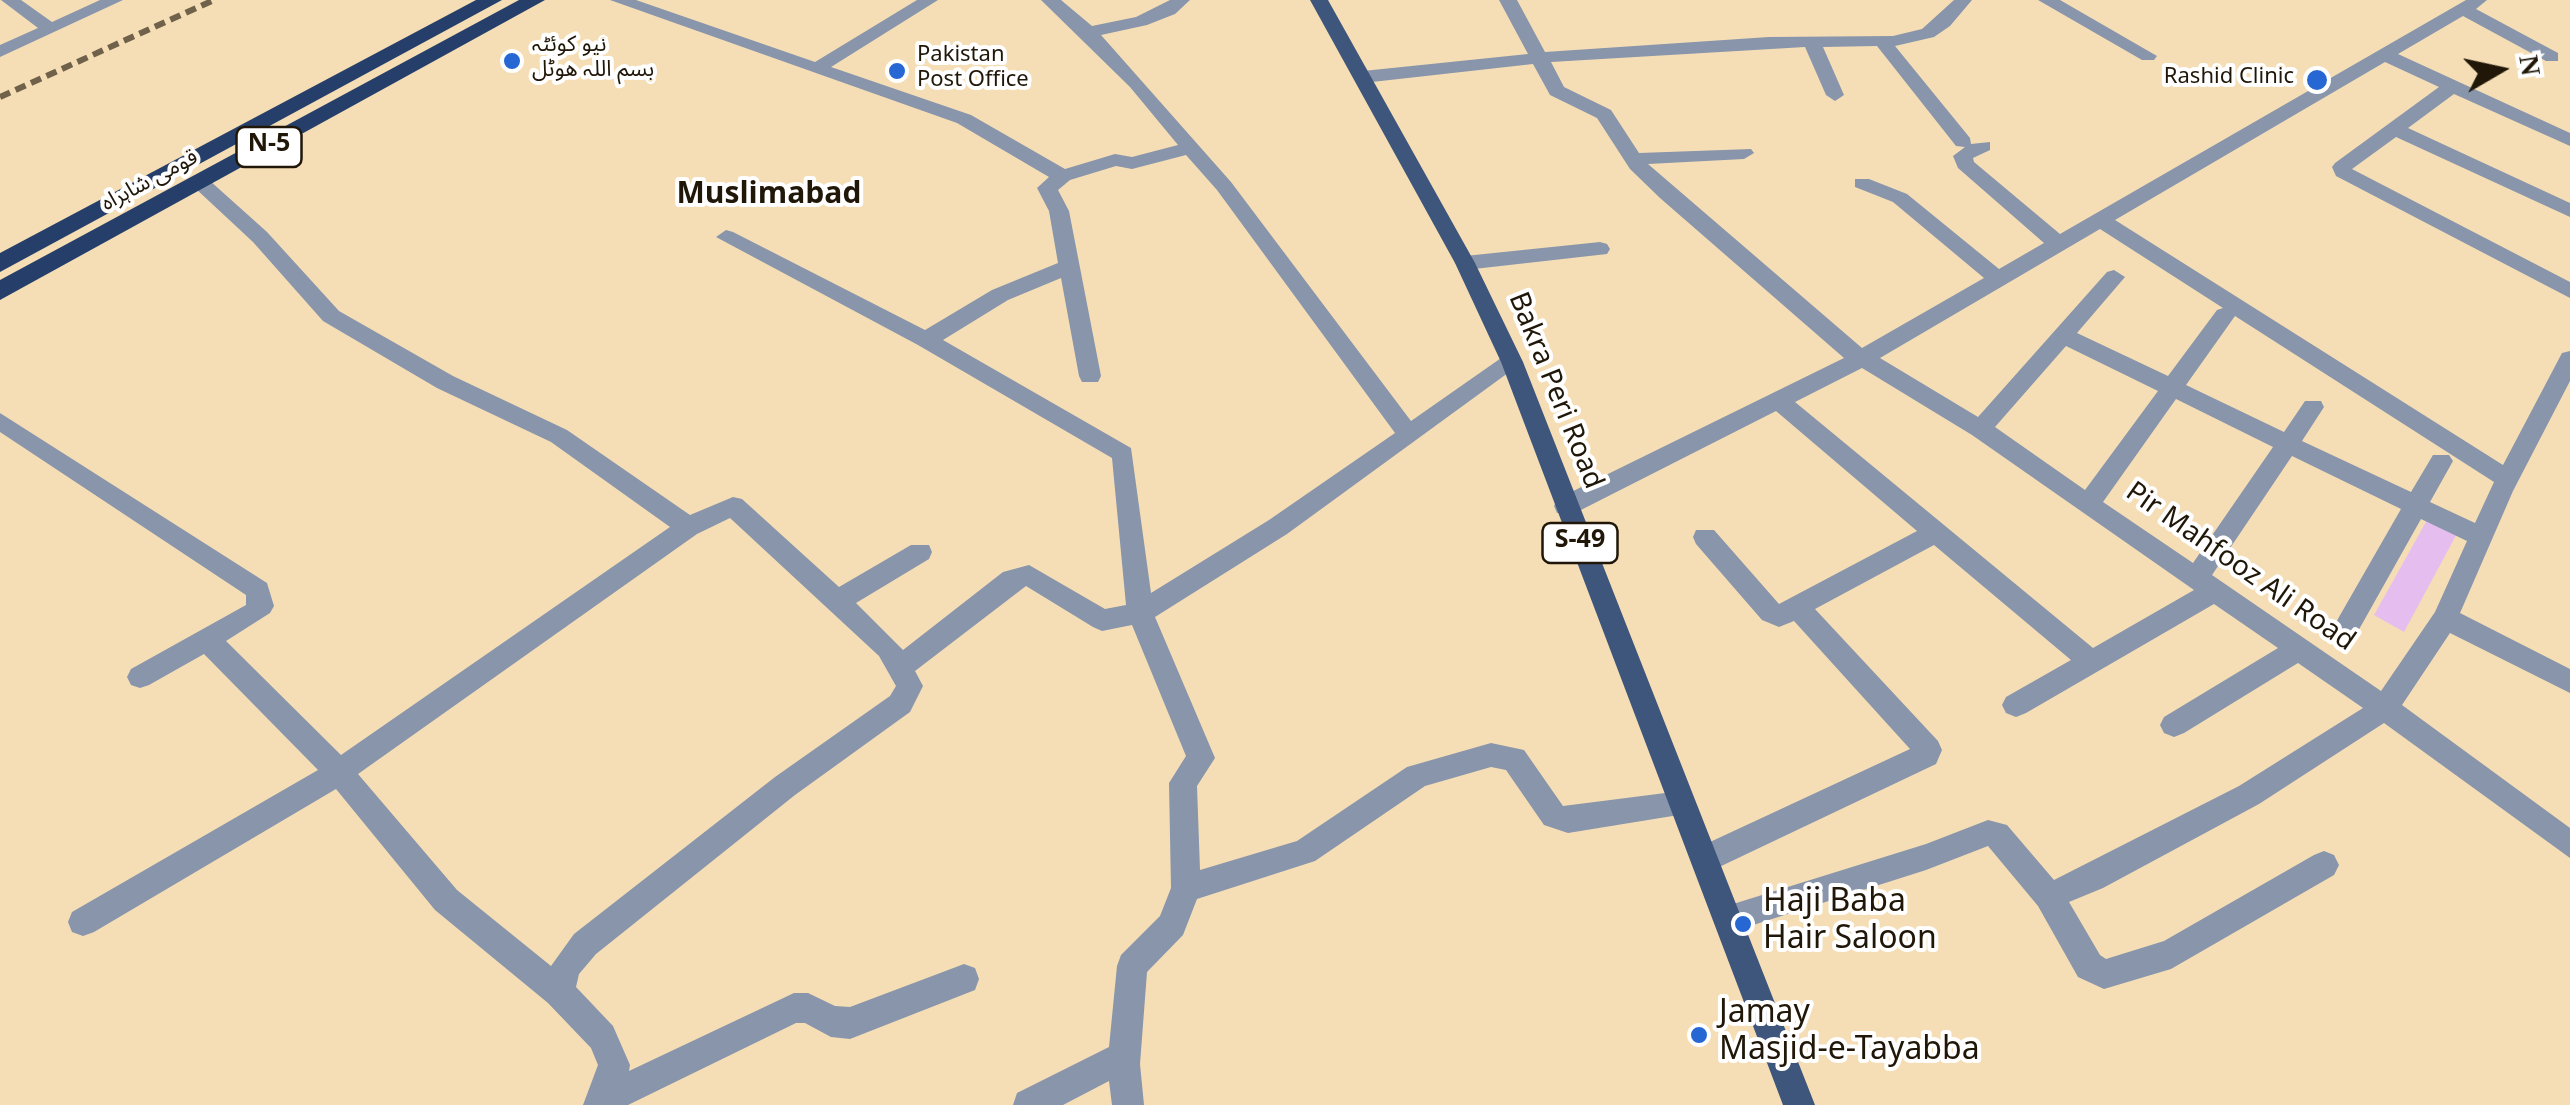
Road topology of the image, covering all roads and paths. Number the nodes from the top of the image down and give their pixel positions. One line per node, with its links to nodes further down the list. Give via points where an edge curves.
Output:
1 (10, 0): 16 (street)
2 (70, 0): 15 (street)
3 (114, 0): 15 (street)
4 (492, 0): 43 (highway, قومی شاہراہ / N-5)
5 (535, 0): 35 (highway, قومی شاہراہ / N-5)
6 (620, 0): 25 (street)
7 (929, 0): 25 (street)
8 (1050, 0): 17 (street)
9 (1181, 0): 17 (street, via 1140,21)
10 (1319, 0): 26 (main road, Bakra Peri Road / S-49)
11 (1508, 0): 24 (street, Pir Mahfooz Ali Road)
12 (1963, 0): 18 (street, via 1928,33)
13 (2048, 0): 21 (street)
14 (2470, 4): 22 (street); 23 (street)
15 (88, 12): 16 (street)
16 (50, 29): 20 (street)
17 (1088, 32): 31 (street)
18 (1882, 41): 19 (street); 40 (street, via 1973,144 1965,164)
19 (1812, 42): 24 (street); 28 (street)
20 (0, 52)
21 (2148, 56)
22 (2387, 56): 27 (street); 38 (street)
23 (2552, 57)
24 (1539, 58): 26 (street); 33 (street, Pir Mahfooz Ali Road, via 1555,89 1604,114)
25 (819, 67): 34 (street, via 964,119)
26 (1363, 78): 42 (main road, Bakra Peri Road / S-49)
27 (2452, 86): 29 (street); 30 (street)
28 (1835, 95)
29 (2392, 128): 37 (street); 48 (street, via 2343,172)
30 (2568, 136)
31 (1190, 148): 34 (street); 61 (street)
32 (1744, 152): 33 (street)
33 (1633, 158): 52 (street, Pir Mahfooz Ali Road)
34 (1063, 176): 44 (street, via 1047,188 1059,211)
35 (202, 184): 47 (highway, قومی شاہراہ / N-5); 68 (street, via 331,316 445,382 559,436)
36 (1862, 184): 46 (street, via 1900,198)
37 (2570, 212)
38 (2101, 221): 40 (street); 64 (street)
39 (726, 237): 51 (street)
40 (2060, 245): 46 (street)
41 (1600, 249): 42 (street)
42 (1465, 263): 54 (main road, Bakra Peri Road / S-49)
43 (0, 264)
44 (1067, 267): 51 (street, via 1000,295); 55 (street)
45 (2114, 277): 50 (street)
46 (1999, 280): 52 (street)
47 (0, 291)
48 (2570, 292)
49 (2225, 315): 56 (street)
50 (2063, 335): 56 (street); 60 (street)
51 (926, 340): 76 (street, via 1123,454)
52 (1862, 358): 57 (street); 60 (street, Pir Mahfooz Ali Road)
53 (2570, 358): 64 (street)
54 (1512, 362): 61 (street); 66 (main road, Bakra Peri Road / S-49)
55 (1090, 376)
56 (2173, 387): 62 (street); 65 (street)
57 (1778, 400): 66 (street); 69 (street)
58 (2314, 407): 62 (street)
59 (0, 422): 83 (street, via 258,590 261,606 255,612)
60 (1980, 429): 65 (street, Pir Mahfooz Ali Road)
61 (1409, 435): 76 (street)
62 (2288, 444): 67 (street); 73 (street)
63 (2441, 460): 67 (street)
64 (2508, 479): 71 (street)
65 (2088, 504): 73 (street, Pir Mahfooz Ali Road)
66 (1566, 506): 89 (main road, Bakra Peri Road / S-49)
67 (2417, 506): 71 (street); 78 (street)
68 (688, 527): 74 (street, via 733,506); 88 (street)
69 (1936, 532): 75 (street); 81 (street)
70 (1705, 537): 75 (street, via 1771,613)
71 (2481, 537): 77 (street)
72 (920, 552): 74 (street)
73 (2205, 585): 80 (street, Pir Mahfooz Ali Road); 81 (street)
74 (839, 600): 82 (street)
75 (1798, 608): 91 (street, via 1928,750)
76 (1140, 612): 82 (street, via 1102,620 1029,575 1012,579); 93 (street, via 1202,758 1182,784)
77 (2445, 618): 84 (street); 86 (street)
78 (2348, 625)
79 (213, 645): 88 (street)
80 (2299, 649): 86 (street, Pir Mahfooz Ali Road); 87 (street)
81 (2091, 662): 85 (street)
82 (901, 667): 98 (street, via 910,686 900,704 585,944 566,966)
83 (140, 678)
84 (2570, 682)
85 (2016, 705)
86 (2385, 708): 90 (street, Pir Mahfooz Ali Road); 94 (street, via 2248,795)
87 (2174, 725)
88 (338, 772): 96 (street); 98 (street, via 446,900)
89 (1682, 804): 91 (main road, Bakra Peri Road / S-49); 93 (street, via 1568,820 1554,816 1514,759 1491,755 1417,776 1305,852)
90 (2570, 845)
91 (1705, 859): 95 (main road, Bakra Peri Road / S-49)
92 (2324, 865): 94 (street, via 2171,954 2104,974 2089,966)
93 (1186, 888): 99 (street, via 1172,925 1132,966)
94 (2048, 896): 95 (street, via 2004,838 1988,833)
95 (1728, 919): 103 (main road, Bakra Peri Road / S-49)
96 (83, 922)
97 (964, 979): 100 (street, via 850,1023 794,1008)
98 (559, 992): 100 (street, via 602,1037 614,1065)
99 (1124, 1064): 101 (street, via 1114,1061); 102 (street)
100 (602, 1102)
101 (1028, 1105)
102 (1128, 1105)
103 (1799, 1105)

